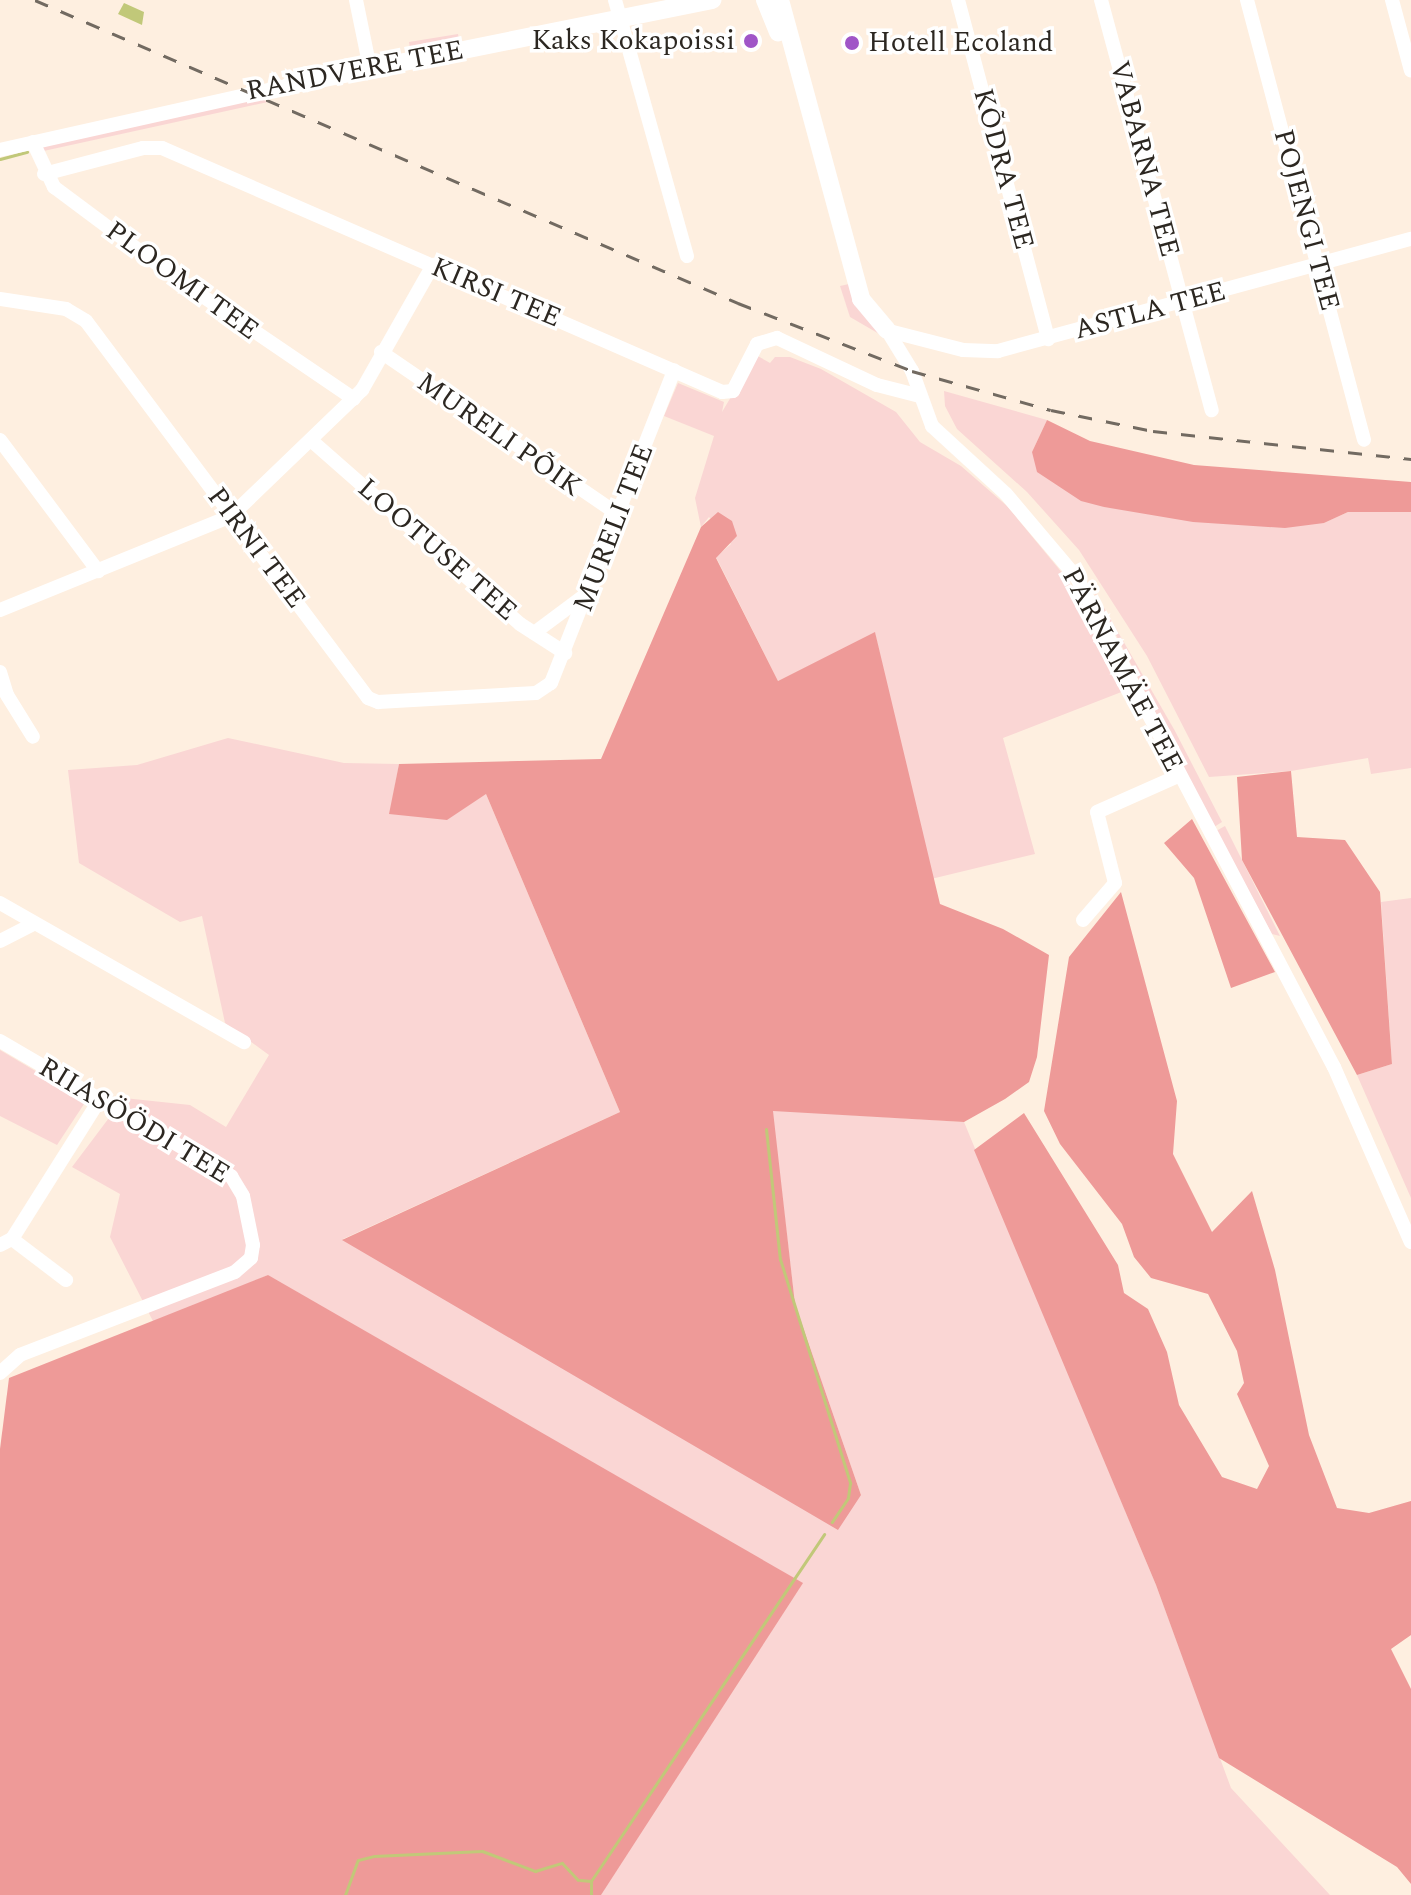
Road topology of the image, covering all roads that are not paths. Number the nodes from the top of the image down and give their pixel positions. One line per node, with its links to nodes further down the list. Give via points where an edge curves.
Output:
1 (356, 0): 10 (street)
2 (713, 0): 9 (main road, RANDVERE TEE)
3 (765, 0): 12 (main road, PÄRNAMÄE TEE)
4 (780, 0): 12 (main road, PÄRNAMÄE TEE)
5 (958, 0): 24 (street, KÕDRA TEE)
6 (1101, 0): 22 (street, VABARNA TEE)
7 (1247, 0): 19 (street, POJENGI TEE)
8 (1392, 0): 11 (street)
9 (618, 9): 10 (main road, RANDVERE TEE); 18 (street)
10 (370, 68): 13 (main road, RANDVERE TEE)
11 (1411, 71)
12 (799, 78): 23 (main road, PÄRNAMÄE TEE, via 861,299)
13 (290, 85): 14 (street, RANDVERE TEE)
14 (33, 142): 15 (street, RANDVERE TEE); 16 (street)
15 (0, 150)
16 (44, 174): 20 (street, KIRSI TEE, via 143,148 162,148); 28 (street, PLOOMI TEE, via 176,278)
17 (1411, 239): 19 (street, ASTLA TEE)
18 (687, 256)
19 (1319, 264): 22 (street, ASTLA TEE); 31 (street, POJENGI TEE)
20 (433, 265): 25 (street); 26 (street, KIRSI TEE)
21 (0, 299): 34 (street, PIRNI TEE, via 80,314)
22 (1183, 302): 24 (street, ASTLA TEE); 29 (street, VABARNA TEE)
23 (887, 330): 24 (street, ASTLA TEE, via 983,352); 27 (street, PÄRNAMÄE TEE)
24 (1048, 339)
25 (381, 352): 28 (street); 33 (street, MURELI PÕIK)
26 (674, 370): 27 (street, KIRSI TEE, via 730,392 754,347 777,338 877,385); 33 (street, MURELI TEE)
27 (920, 396): 43 (street, PÄRNAMÄE TEE, via 932,426 1006,494 1077,578)
28 (354, 399): 32 (street)
29 (1212, 410)
30 (0, 440): 35 (street)
31 (1364, 440)
32 (313, 442): 34 (street); 38 (street, LOOTUSE TEE)
33 (619, 515): 36 (street, MURELI TEE)
34 (231, 516): 35 (street); 41 (street, PIRNI TEE, via 368,698 392,702 536,693)
35 (98, 571): 37 (street)
36 (589, 592): 38 (street); 39 (street, MURELI TEE)
37 (0, 610)
38 (534, 633): 39 (street, LOOTUSE TEE)
39 (565, 653): 41 (street, MURELI TEE)
40 (0, 672): 42 (street, via 7,695)
41 (551, 683)
42 (33, 737)
43 (1178, 776): 45 (street, via 1097,812 1115,883); 52 (street, PÄRNAMÄE TEE, via 1334,1067)
44 (0, 903): 46 (street)
45 (1083, 920)
46 (35, 923): 47 (street); 49 (street)
47 (0, 941)
48 (0, 1041): 50 (street, RIIASÖÖDI TEE)
49 (244, 1042)
50 (100, 1099): 51 (street); 54 (street, RIIASÖÖDI TEE, via 236,1180 253,1245 248,1263 20,1355)
51 (6, 1242): 53 (street)
52 (1411, 1242)
53 (66, 1280)
54 (0, 1373)

